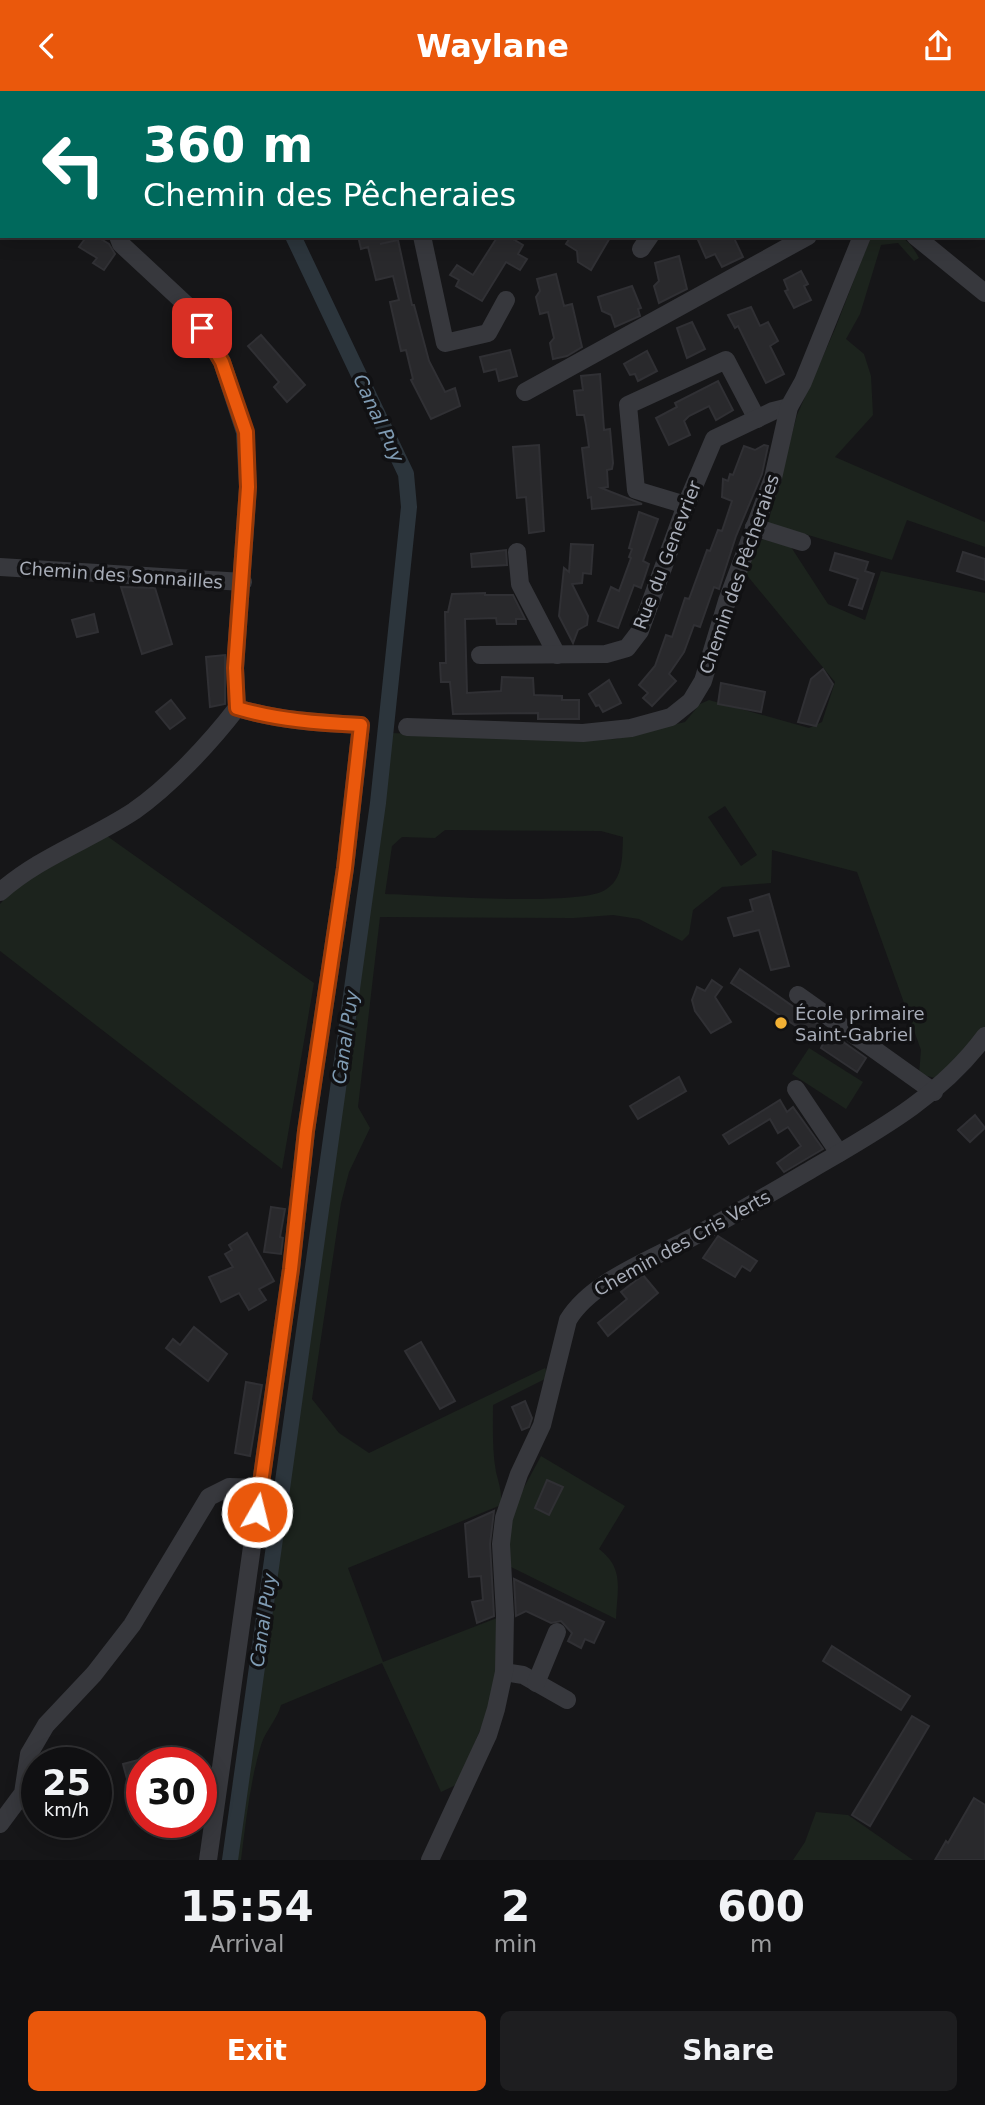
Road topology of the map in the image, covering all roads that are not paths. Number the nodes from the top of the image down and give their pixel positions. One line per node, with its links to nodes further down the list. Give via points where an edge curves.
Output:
1 (119, 238): 16 (street, via 192,310 222,362 246,432)
2 (422, 238): 7 (street, via 445,343 488,333)
3 (804, 238): 8 (street)
4 (861, 238): 9 (street, Chemin des Pêcheraies)
5 (917, 238): 6 (street)
6 (985, 293)
7 (506, 300)
8 (525, 392)
9 (789, 407): 10 (street, Rue du Genevrier); 12 (street, Chemin des Pêcheraies, via 773,478)
10 (757, 419): 11 (street, Rue du Genevrier, via 714,439); 11 (street, via 726,360 628,405 636,490)
11 (685, 506): 18 (street, Rue du Genevrier, via 640,631 628,648 606,654)
12 (754, 527): 13 (street); 20 (street, Chemin des Pêcheraies, via 703,681 691,701 671,717 631,729 583,733)
13 (802, 542)
14 (517, 552): 18 (street, via 520,585)
15 (0, 567): 16 (street, Chemin des Sonnailles)
16 (243, 582): 19 (street, via 235,668)
17 (480, 655): 18 (street, Rue du Genevrier)
18 (557, 655)
19 (237, 708): 21 (street, via 157,793 18,876); 27 (street, via 313,723 361,725)
20 (407, 727)
21 (0, 892)
22 (798, 995): 25 (street)
23 (985, 1036): 25 (street, Chemin des Cris Verts)
24 (796, 1089): 26 (street)
25 (934, 1092): 26 (street, Chemin des Cris Verts)
26 (839, 1153): 29 (street, Chemin des Cris Verts, via 594,1291 576,1306 542,1425 504,1518)
27 (260, 1487): 32 (street, via 229,1487 209,1497 132,1625 46,1725 29,1754 23,1793); 33 (street)
28 (557, 1632): 30 (street)
29 (504, 1672): 30 (street); 34 (street, Chemin des Cris Verts, via 488,1735)
30 (536, 1683): 31 (street)
31 (567, 1700)
32 (0, 1824)
33 (208, 1860)
34 (430, 1860)

